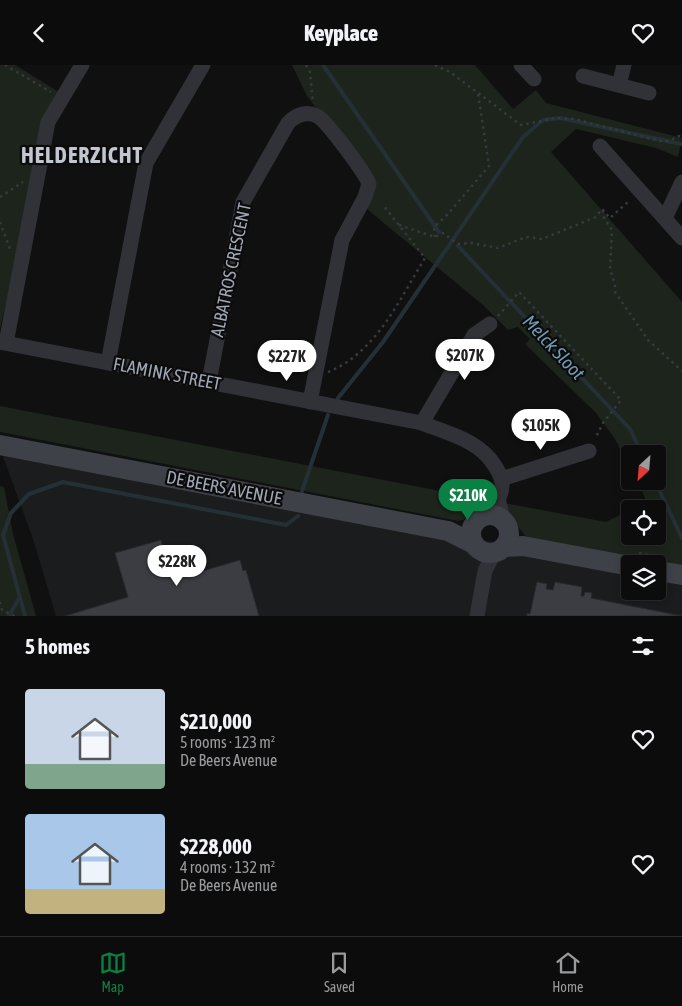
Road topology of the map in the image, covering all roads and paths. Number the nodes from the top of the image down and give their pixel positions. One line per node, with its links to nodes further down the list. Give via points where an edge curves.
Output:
1 (5, 65): 13 (path)
2 (82, 65): 13 (street)
3 (203, 65): 31 (street, via 146,163)
4 (306, 65): 14 (path, via 310,72)
5 (435, 65): 11 (path)
6 (521, 65): 9 (street)
7 (624, 65): 10 (street)
8 (583, 76): 10 (street)
9 (534, 79)
10 (618, 85): 12 (street)
11 (478, 93): 15 (path, via 521,125 556,118 574,119 660,141); 26 (path, via 489,167 434,227)
12 (649, 93)
13 (62, 98): 28 (street, via 46,130)
14 (313, 115): 33 (street, via 325,123 369,184 342,239); 34 (street, ALBATROS CRESCENT, via 298,116 288,123 244,203)
15 (682, 138)
16 (600, 145): 19 (street)
17 (27, 179): 20 (path)
18 (682, 182): 23 (street)
19 (641, 191): 22 (path, via 610,218); 23 (street)
20 (0, 197)
21 (383, 205): 25 (path)
22 (602, 209): 26 (path, via 596,217 557,234 542,239 526,237 498,247 458,244 443,233); 32 (path, via 612,230 610,269 615,292 648,340)
23 (665, 218): 27 (street)
24 (0, 222): 28 (path, via 13,254)
25 (399, 225): 26 (path); 33 (path, via 425,258 370,345 345,365 324,374)
26 (434, 237)
27 (682, 238)
28 (22, 257): 30 (street)
29 (490, 324): 36 (street, via 474,335); 38 (path, via 519,292 621,400 603,423)
30 (3, 343): 31 (street, FLAMINK STREET)
31 (108, 363): 34 (street, FLAMINK STREET)
32 (682, 371)
33 (316, 373): 35 (street)
34 (208, 382): 35 (street, FLAMINK STREET)
35 (310, 402): 36 (street, FLAMINK STREET)
36 (422, 423): 39 (street, FLAMINK STREET, via 478,447 488,455)
37 (0, 445): 40 (street, DE BEERS AVENUE, via 448,531)
38 (589, 451): 39 (street)
39 (501, 479): 40 (street)
40 (494, 537): 41 (street, DE BEERS AVENUE); 46 (street)
41 (621, 564)
42 (666, 572): 43 (street)
43 (682, 575)
44 (0, 602): 45 (path, via 2,610)
45 (14, 616)
46 (477, 616)

